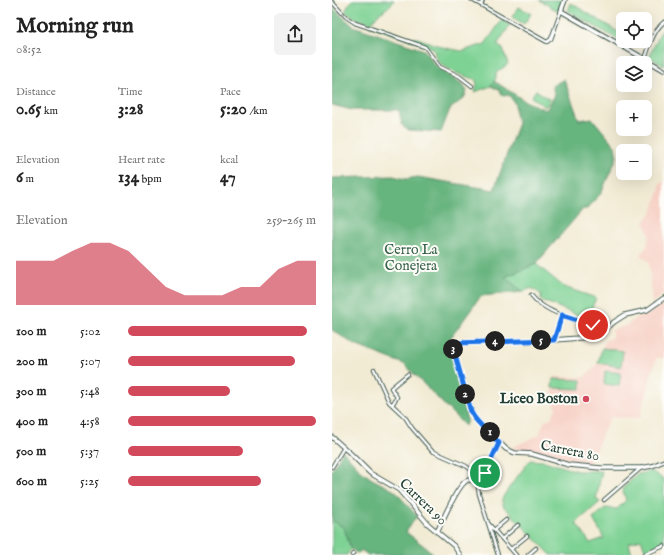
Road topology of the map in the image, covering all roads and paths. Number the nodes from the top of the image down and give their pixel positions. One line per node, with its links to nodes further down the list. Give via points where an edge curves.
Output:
1 (472, 0): 5 (street)
2 (483, 0): 5 (street)
3 (565, 0): 6 (street)
4 (332, 2): 12 (street, via 355,23 425,47 440,67)
5 (481, 5): 6 (street, via 546,41 551,39)
6 (562, 11): 8 (street)
7 (664, 22): 9 (street, via 657,29)
8 (640, 56)
9 (646, 56)
10 (652, 63): 11 (street)
11 (664, 70)
12 (472, 86)
13 (531, 295): 15 (street, via 540,305)
14 (664, 298): 16 (street, via 647,310 625,315)
15 (562, 315): 16 (street); 17 (street)
16 (604, 331): 17 (street, via 592,338)
17 (554, 340): 22 (street, Carrera 80, via 455,343 453,346 471,412)
18 (374, 369): 20 (street)
19 (408, 374): 20 (street, via 392,386 397,397)
20 (392, 405): 29 (street, via 432,451 471,469)
21 (332, 437): 35 (street, Carrera 90, via 370,473 399,490)
22 (499, 443): 28 (street, Carrera 80, via 515,452 582,467); 29 (street, via 485,473)
23 (343, 450): 25 (street)
24 (332, 459): 25 (street)
25 (336, 461): 27 (street)
26 (664, 461): 28 (street, Carrera 80)
27 (332, 467)
28 (641, 468): 30 (street)
29 (477, 480): 32 (street); 35 (street, via 470,480 464,484)
30 (604, 500)
31 (506, 520): 34 (street)
32 (487, 521): 34 (street); 42 (street)
33 (518, 525): 37 (street)
34 (494, 530): 37 (street)
35 (437, 532): 41 (street, Carrera 90, via 454,546)
36 (527, 536): 40 (street)
37 (502, 538): 40 (street)
38 (664, 546): 45 (street)
39 (536, 548): 44 (street)
40 (511, 549): 43 (street)
41 (460, 555)
42 (498, 555)
43 (516, 555)
44 (528, 555)
45 (643, 555)

